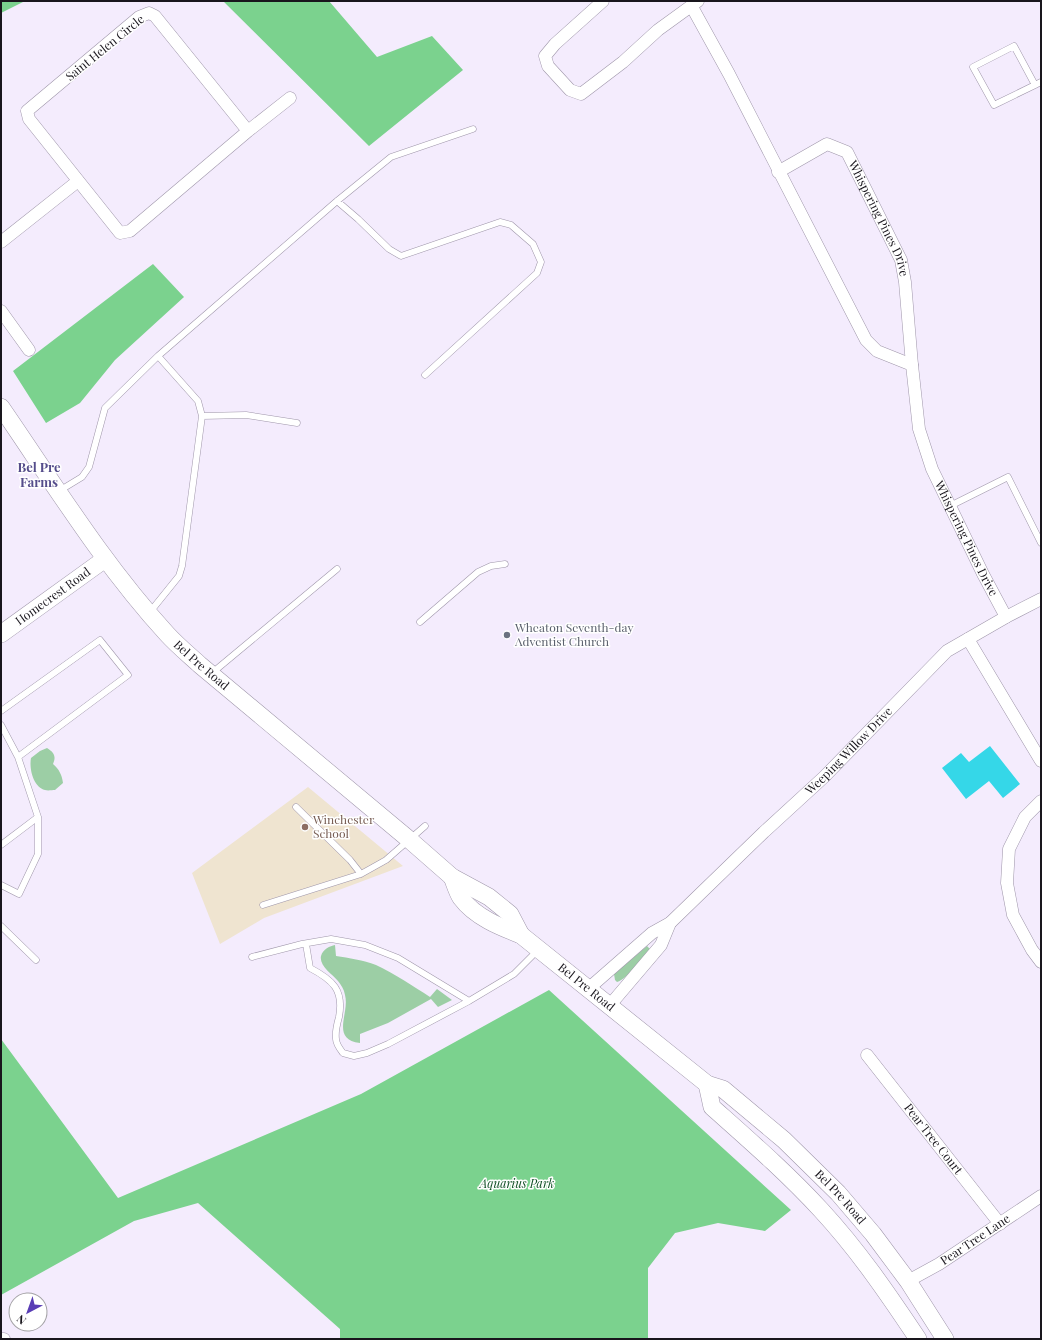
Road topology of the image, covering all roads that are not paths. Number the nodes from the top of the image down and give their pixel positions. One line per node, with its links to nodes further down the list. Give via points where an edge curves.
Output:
1 (603, 1): 2 (street, via 545,56 548,66 570,90 581,94 623,62 658,30)
2 (695, 4): 7 (street)
3 (1038, 83): 3 (lane, via 994,105 973,67 1014,46)
4 (290, 98): 6 (street, Saint Helen Circle)
5 (473, 129): 9 (lane, via 391,157)
6 (248, 131): 8 (street, Saint Helen Circle, via 130,231 120,233); 8 (street, Saint Helen Circle, via 155,16 149,13 139,17 27,111 29,119)
7 (778, 172): 14 (street, via 866,340 877,351); 14 (street, Whispering Pines Drive, via 827,144 847,152 901,260)
8 (78, 181): 10 (street)
9 (337, 201): 13 (lane); 15 (lane, via 389,249 401,256 500,222 511,225 533,244 540,262 537,273)
10 (1, 242)
11 (1, 311): 12 (street)
12 (29, 350)
13 (158, 356): 17 (lane, via 198,401); 19 (lane, via 105,408 89,467 82,477)
14 (912, 365): 20 (street, Whispering Pines Drive, via 919,429 932,469)
15 (425, 375)
16 (1, 407): 19 (main road, Bel Pre Road)
17 (202, 416): 18 (lane, via 246,415); 26 (lane, via 182,566 179,576)
18 (297, 423)
19 (59, 491): 22 (main road, Bel Pre Road)
20 (950, 506): 21 (lane, via 1008,477); 27 (street, Whispering Pines Drive)
21 (1041, 543)
22 (105, 559): 26 (main road, Bel Pre Road); 29 (main road, Homecrest Road)
23 (505, 564): 28 (lane, via 491,566 478,572)
24 (337, 569): 31 (lane)
25 (1041, 599): 27 (street, Weeping Willow Drive)
26 (149, 613): 31 (main road, Bel Pre Road, via 168,635)
27 (1006, 617): 30 (street, Weeping Willow Drive)
28 (420, 622)
29 (1, 634)
30 (968, 639): 35 (street); 45 (street, Weeping Willow Drive, via 947,651 824,777)
31 (211, 674): 40 (main road, Bel Pre Road)
32 (1, 711): 34 (lane, via 100,640 128,675)
33 (1, 726): 34 (lane)
34 (18, 757): 38 (lane)
35 (1041, 761)
36 (1041, 801): 51 (street, via 1026,817 1010,849 1007,883 1013,915)
37 (296, 807): 42 (lane)
38 (38, 817): 41 (lane); 43 (lane, via 38,854 19,894)
39 (425, 826): 40 (lane)
40 (410, 841): 42 (lane, via 386,860); 48 (main road, Bel Pre Road, via 452,877 460,897 474,912 500,927 521,935)
41 (1, 845)
42 (361, 874): 44 (lane)
43 (1, 885)
44 (263, 905)
45 (670, 923): 52 (street, Weeping Willow Drive, via 652,933); 54 (street, Weeping Willow Drive, via 661,945)
46 (1, 926): 50 (lane)
47 (306, 944): 49 (lane); 53 (lane, via 332,939 365,945 398,958); 53 (lane, via 310,968 325,976 339,994 340,1012 336,1040 343,1053 354,1056 367,1053)
48 (539, 948): 52 (main road, Bel Pre Road); 53 (lane, via 514,974)
49 (252, 957)
50 (36, 960)
51 (1041, 962)
52 (588, 989): 54 (main road, Bel Pre Road)
53 (469, 1001)
54 (610, 1006): 56 (main road, Bel Pre Road)
55 (867, 1055): 58 (street, Pear Tree Court)
56 (707, 1084): 59 (main road, Bel Pre Road, via 723,1089 784,1140 874,1234); 60 (main road, Bel Pre Road, via 712,1106 820,1209 855,1249)
57 (1041, 1196): 58 (street, Pear Tree Lane)
58 (1000, 1224): 59 (street, Pear Tree Lane)
59 (908, 1281): 61 (main road, Bel Pre Road)
60 (918, 1339)
61 (945, 1339)

